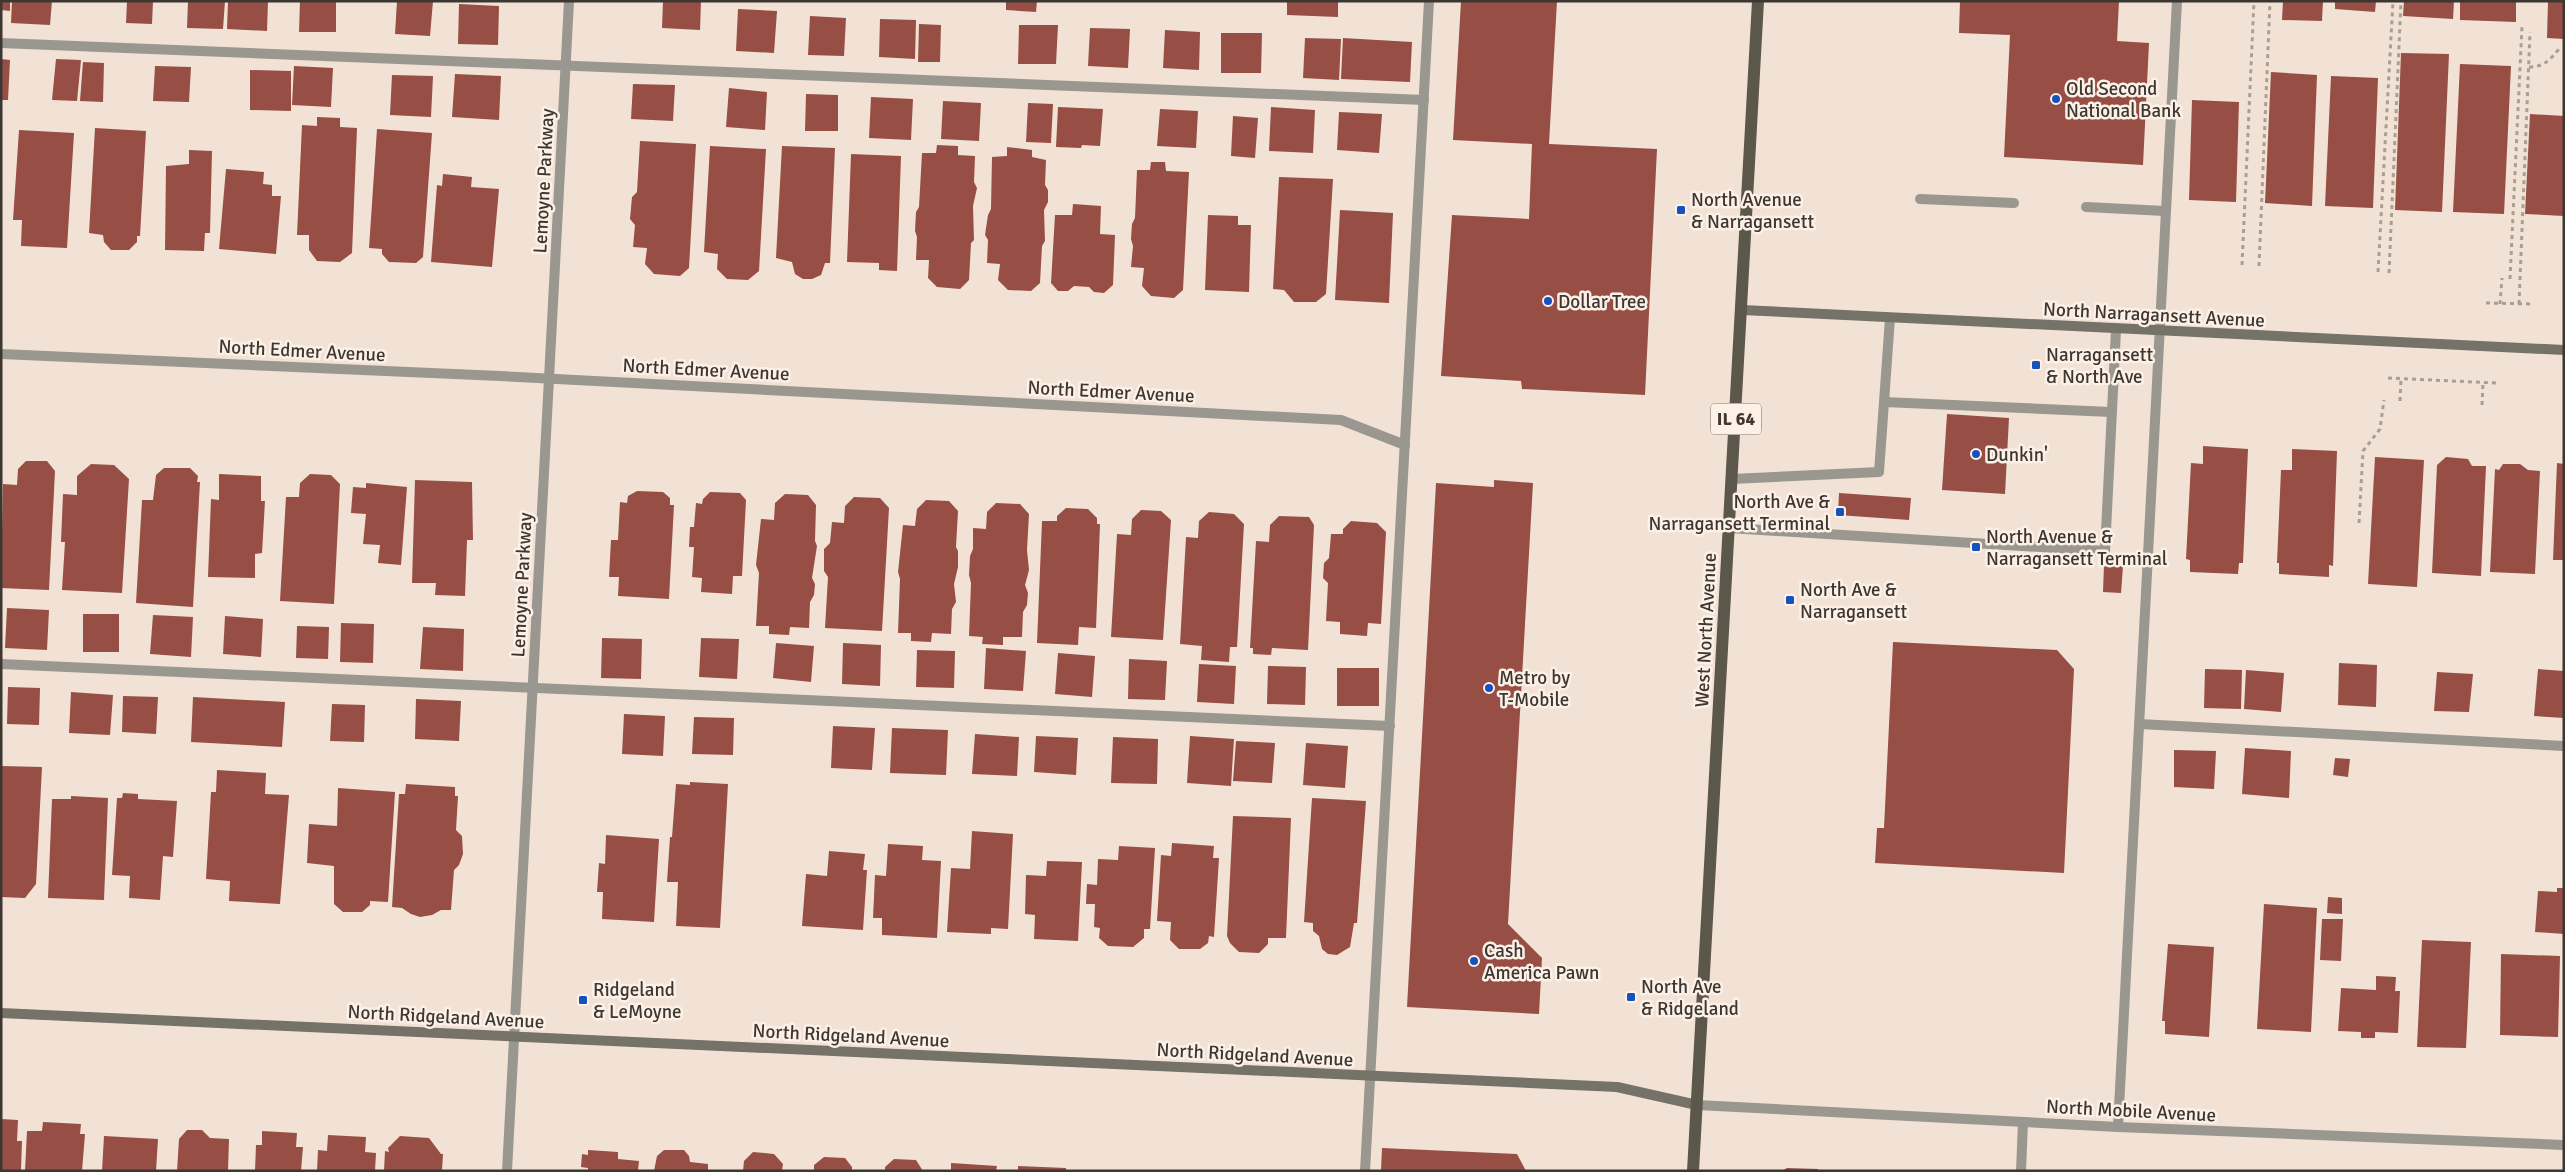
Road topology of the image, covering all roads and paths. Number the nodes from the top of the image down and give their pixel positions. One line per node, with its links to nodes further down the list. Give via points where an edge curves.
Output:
1 (569, 1): 13 (street, Lemoyne Parkway)
2 (1429, 1): 15 (street)
3 (1758, 1): 30 (main road, West North Avenue / IL 64)
4 (2177, 1): 19 (street)
5 (2254, 1): 20 (path)
6 (2270, 1): 21 (path)
7 (2393, 1): 22 (path)
8 (2401, 1): 23 (path)
9 (2522, 26): 25 (path)
10 (2530, 32): 14 (path)
11 (1, 43): 13 (street)
12 (2559, 49): 14 (path, via 2539,67)
13 (566, 66): 15 (street); 37 (street, Lemoyne Parkway)
14 (2529, 67): 28 (path)
15 (1424, 100): 46 (street)
16 (1920, 199): 17 (street)
17 (2014, 203)
18 (2086, 206): 19 (street)
19 (2165, 211): 33 (street)
20 (2242, 265)
21 (2259, 266)
22 (2378, 272)
23 (2389, 273)
24 (2502, 278): 27 (path)
25 (2510, 279)
26 (2486, 303): 27 (path)
27 (2500, 304): 28 (path)
28 (2518, 304): 29 (path)
29 (2534, 304)
30 (1742, 310): 31 (street, North Narragansett Avenue); 47 (main road, West North Avenue / IL 64)
31 (1890, 318): 32 (street, North Narragansett Avenue); 43 (street)
32 (2116, 330): 33 (street, North Narragansett Avenue); 45 (street)
33 (2159, 331): 34 (street, North Narragansett Avenue); 52 (street)
34 (2564, 350)
35 (1, 354): 37 (street, North Edmer Avenue)
36 (2388, 378): 38 (path)
37 (550, 379): 46 (street, North Edmer Avenue, via 1340,420); 51 (street, Lemoyne Parkway)
38 (2401, 379): 39 (path); 42 (path)
39 (2483, 383): 40 (path); 44 (path)
40 (2496, 384)
41 (2384, 400): 48 (path, via 2380,429 2363,451)
42 (2400, 401)
43 (1884, 402): 45 (street); 47 (street, via 1879,472)
44 (2482, 405)
45 (2111, 412): 49 (street, via 2105,551)
46 (1405, 445): 53 (street)
47 (1732, 479): 49 (main road, West North Avenue / IL 64)
48 (2359, 523)
49 (1729, 528): 58 (main road, West North Avenue / IL 64)
50 (1, 664): 51 (street)
51 (534, 688): 53 (street); 56 (street, Lemoyne Parkway)
52 (2139, 724): 54 (street); 60 (street)
53 (1390, 726): 57 (street)
54 (2564, 746)
55 (1, 1013): 56 (street, North Ridgeland Avenue)
56 (514, 1037): 57 (street, North Ridgeland Avenue); 62 (street, Lemoyne Parkway)
57 (1371, 1077): 58 (street, North Ridgeland Avenue, via 1617,1087); 63 (street)
58 (1697, 1105): 59 (street, North Mobile Avenue); 64 (main road, West North Avenue / IL 64)
59 (2024, 1122): 60 (street, North Mobile Avenue); 65 (street)
60 (2118, 1127): 61 (street, North Mobile Avenue)
61 (2564, 1145)
62 (507, 1171)
63 (1365, 1171)
64 (1693, 1171)
65 (2021, 1171)

